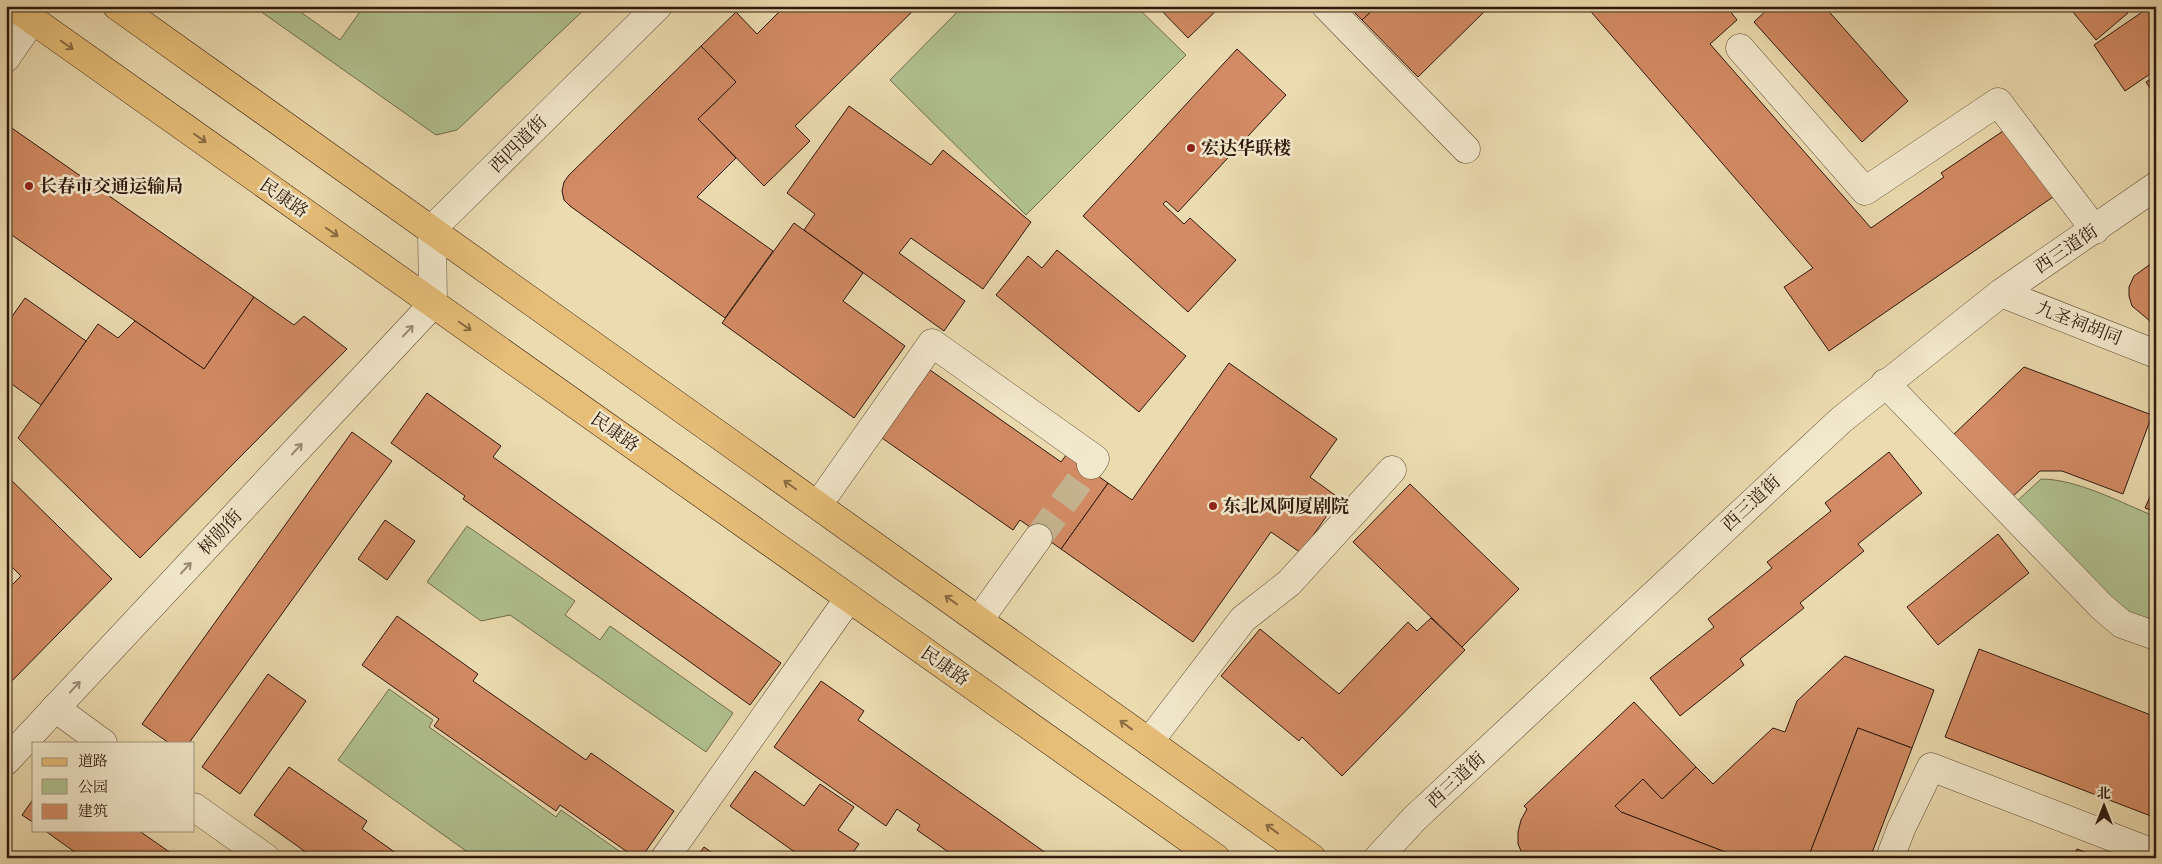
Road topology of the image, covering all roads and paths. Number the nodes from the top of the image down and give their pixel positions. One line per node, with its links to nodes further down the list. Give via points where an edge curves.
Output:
1 (117, 6): 9 (main road)
2 (658, 6): 9 (street, 西四道街)
3 (1326, 6): 7 (street)
4 (23, 13): 6 (street); 12 (main road, 民康路, one-way to 12)
5 (1740, 48): 10 (street, via 1865,191 1998,102)
6 (6, 58)
7 (1466, 148)
8 (2156, 186): 10 (street, 西三道街)
9 (432, 229): 12 (street); 17 (main road, one-way to 9)
10 (2095, 230): 11 (street, 西三道街)
11 (2002, 293): 13 (street, 九圣祠胡同); 14 (street, 西三道街)
12 (433, 304): 19 (main road, 民康路, one-way to 19); 22 (street, 树勋街, one-way to 12)
13 (2156, 354)
14 (1885, 383): 21 (street, via 2102,607 2122,624); 32 (street, 西三道街, via 1840,420 1414,819)
15 (1091, 465): 17 (street, via 1095,459 932,343)
16 (1392, 470): 24 (street, via 1288,583 1243,619)
17 (818, 504): 20 (main road, one-way to 17)
18 (1038, 538): 20 (street)
19 (849, 598): 29 (street); 30 (main road, 民康路)
20 (979, 620): 24 (main road, one-way to 20)
21 (2156, 636)
22 (55, 708): 23 (street); 25 (street, 树勋街)
23 (102, 742)
24 (1149, 742): 31 (main road, one-way to 24)
25 (6, 760)
26 (195, 808): 28 (street)
27 (2156, 854): 33 (street, via 1931,767 1900,829)
28 (266, 858)
29 (665, 858)
30 (1216, 858)
31 (1312, 858)
32 (1378, 858)
33 (1890, 858)

